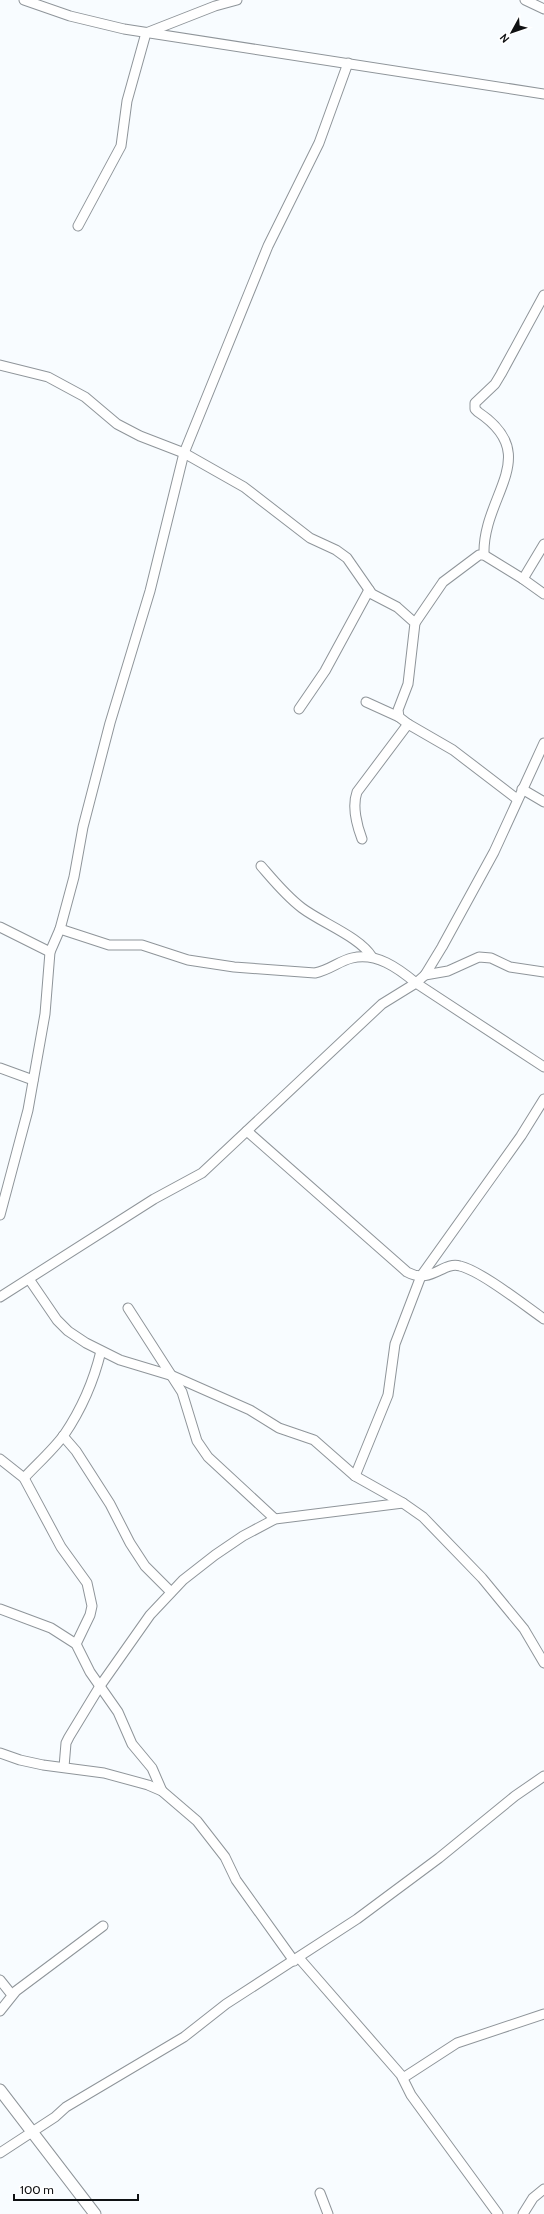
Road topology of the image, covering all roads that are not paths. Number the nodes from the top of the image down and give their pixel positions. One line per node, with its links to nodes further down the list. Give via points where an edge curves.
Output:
1 (24, 0): 5 (street, via 95,23)
2 (237, 0): 5 (street)
3 (525, 0): 4 (street)
4 (544, 9)
5 (146, 33): 6 (street); 8 (street, via 127,101 121,146)
6 (348, 63): 7 (street); 12 (street, via 319,143 268,246)
7 (544, 94)
8 (78, 226)
9 (544, 295): 11 (street, via 502,374 475,403 478,412)
10 (0, 365): 12 (street, via 48,377 85,397 117,424)
11 (507, 429)
12 (184, 453): 17 (street, via 244,487 310,538 336,550 346,558); 31 (street, via 150,591 110,723)
13 (514, 483): 15 (street, via 488,531)
14 (544, 544): 16 (street)
15 (484, 555): 16 (street); 19 (street, via 474,557 443,582)
16 (523, 579): 18 (street)
17 (369, 590): 19 (street, via 376,598 404,612); 21 (street, via 325,671)
18 (544, 594)
19 (415, 623): 22 (street, via 408,684 398,710)
20 (366, 702): 22 (street)
21 (298, 709)
22 (399, 717): 23 (street)
23 (408, 724): 26 (street, via 453,750); 28 (street, via 357,792 355,805)
24 (544, 743): 25 (street)
25 (522, 789): 26 (street); 27 (street)
26 (517, 799): 35 (street, via 494,852)
27 (544, 802)
28 (362, 839)
29 (261, 866): 33 (street, via 278,887 302,907 328,926 361,943)
30 (0, 927): 32 (street)
31 (60, 929): 32 (street); 33 (street, via 109,945 142,946 188,960 234,967 314,973 326,971 351,958)
32 (50, 952): 39 (street, via 46,1014)
33 (372, 957): 36 (street, via 401,971)
34 (544, 972): 35 (street, via 510,967 491,958 479,957 448,971)
35 (425, 975): 36 (street)
36 (416, 982): 37 (street); 41 (street, via 382,1004)
37 (544, 1067)
38 (0, 1068): 39 (street)
39 (33, 1080): 42 (street, via 28,1110)
40 (544, 1099): 43 (street, via 521,1136)
41 (247, 1131): 43 (street, via 407,1272); 44 (street, via 194,1178 154,1199)
42 (0, 1215)
43 (421, 1276): 47 (street, via 436,1274 459,1265 476,1273); 52 (street, via 395,1344 388,1395)
44 (29, 1280): 45 (street); 48 (street, via 57,1320 78,1338)
45 (0, 1297)
46 (128, 1308): 49 (street)
47 (544, 1319)
48 (101, 1351): 49 (street, via 120,1360); 50 (street, via 97,1368 80,1407)
49 (173, 1376): 52 (street, via 250,1410 279,1428 314,1440); 55 (street, via 185,1400 197,1440 205,1453)
50 (63, 1436): 53 (street); 56 (street, via 76,1451 110,1504 145,1566)
51 (0, 1459): 53 (street)
52 (354, 1476): 54 (street)
53 (24, 1478): 58 (street, via 61,1547 83,1576 90,1593 90,1615)
54 (403, 1503): 55 (street); 59 (street, via 423,1517 482,1578 524,1629)
55 (275, 1519): 56 (street, via 215,1555)
56 (171, 1592): 60 (street, via 150,1615)
57 (0, 1610): 58 (street, via 51,1628)
58 (76, 1644): 60 (street)
59 (544, 1663)
60 (100, 1686): 62 (street, via 66,1743); 64 (street, via 118,1712 132,1744 152,1768)
61 (0, 1753): 62 (street, via 20,1760)
62 (64, 1767): 64 (street, via 104,1773)
63 (544, 1776): 66 (street, via 515,1796 391,1895)
64 (162, 1791): 66 (street, via 197,1821 225,1858 244,1891)
65 (103, 1926): 68 (street)
66 (297, 1959): 71 (street); 73 (street, via 226,2004 184,2037 66,2107)
67 (0, 1980): 68 (street)
68 (12, 1996): 69 (street)
69 (0, 2011)
70 (544, 2014): 71 (street, via 457,2043)
71 (403, 2078): 79 (street, via 411,2095)
72 (0, 2090): 73 (street)
73 (32, 2132): 74 (street); 77 (street)
74 (0, 2153)
75 (544, 2189): 80 (street)
76 (320, 2193): 78 (street)
77 (95, 2214)
78 (328, 2214)
79 (498, 2214)
80 (523, 2214)

